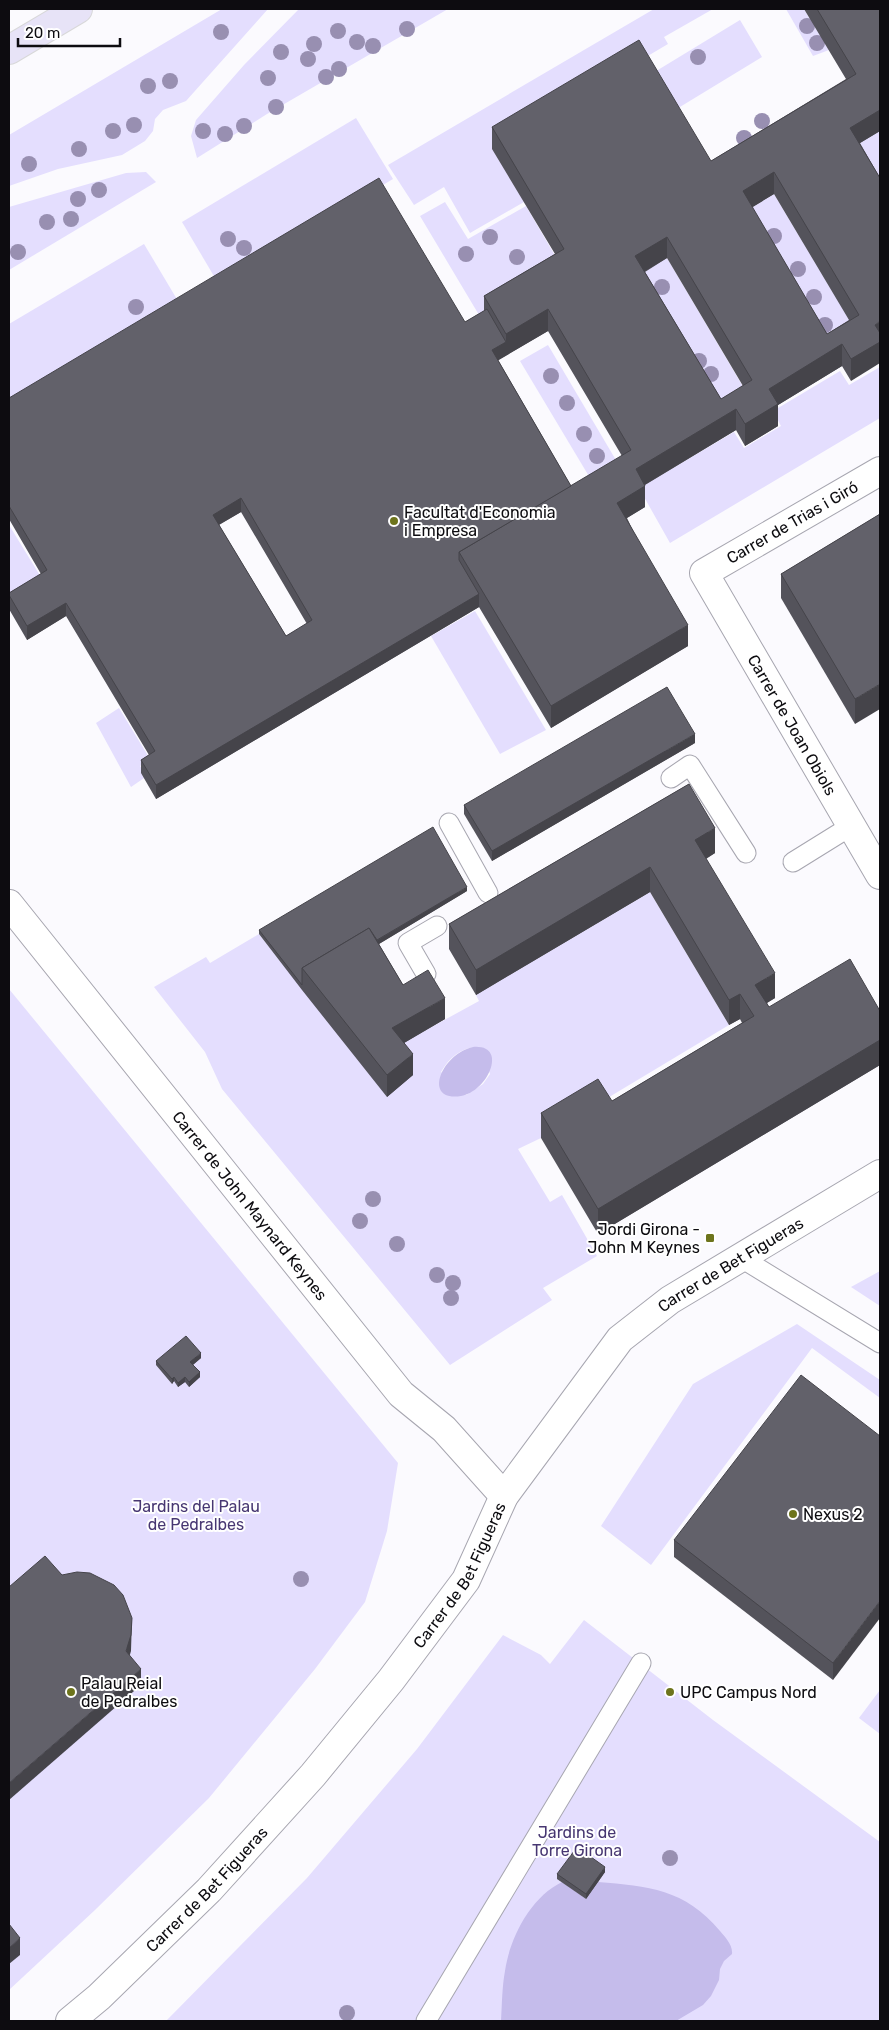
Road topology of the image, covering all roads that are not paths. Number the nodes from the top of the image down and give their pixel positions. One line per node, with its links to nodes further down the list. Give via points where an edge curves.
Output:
1 (78, 9): 2 (main road)
2 (9, 50)
3 (880, 471): 4 (street, Carrer de Trias i Giró)
4 (704, 573): 7 (street, Carrer de Joan Obiols)
5 (671, 778): 8 (lane, via 690,766)
6 (449, 823): 11 (lane)
7 (851, 826): 9 (lane); 10 (street, Carrer de Joan Obiols)
8 (746, 853)
9 (793, 862)
10 (880, 875)
11 (488, 893)
12 (9, 904): 18 (street, Carrer de John Maynard Keynes, via 401,1394 444,1429)
13 (437, 926): 14 (lane, via 408,943)
14 (426, 974)
15 (880, 1174): 16 (street, Carrer de Bet Figueras)
16 (742, 1259): 17 (lane); 18 (street, Carrer de Bet Figueras, via 670,1300 620,1339)
17 (880, 1343)
18 (504, 1496): 20 (street, Carrer de Bet Figueras, via 466,1580 391,1680 319,1768 209,1890)
19 (641, 1664): 21 (lane)
20 (70, 2021)
21 (426, 2021)

